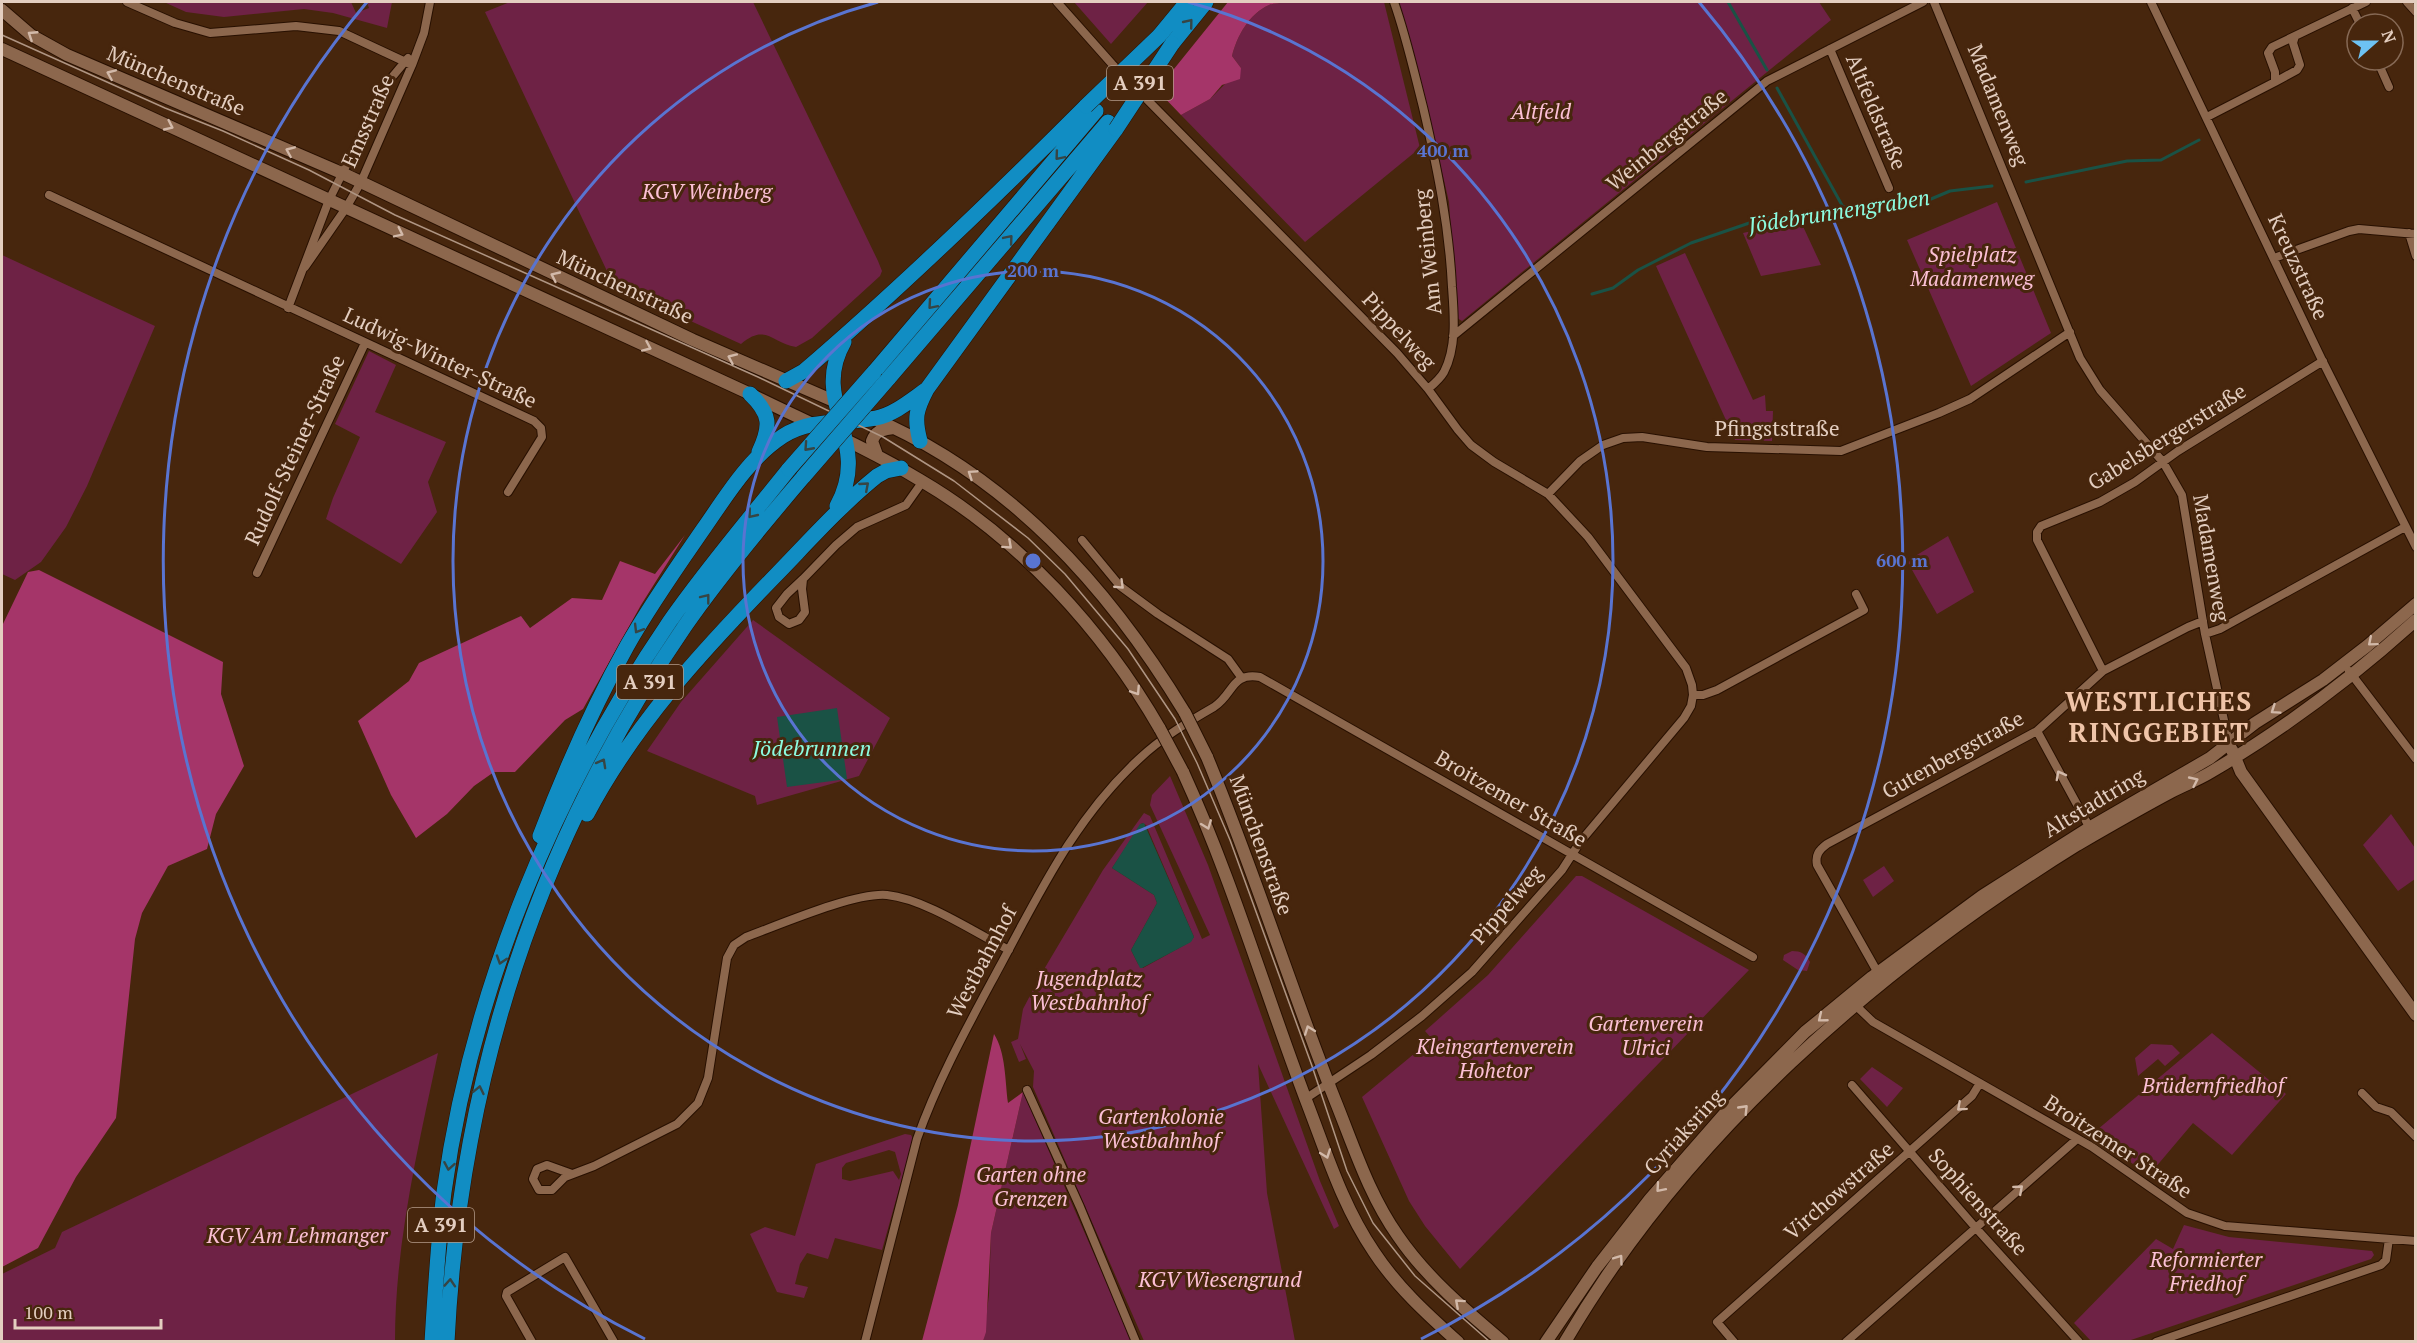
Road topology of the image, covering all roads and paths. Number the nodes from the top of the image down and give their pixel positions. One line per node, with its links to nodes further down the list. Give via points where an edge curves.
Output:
1 (127, 2): 20 (street, via 210,33 296,26 339,31)
2 (430, 2): 20 (street, Emsstraße, via 424,33)
3 (1057, 2): 45 (street, Pippelweg, via 1112,64)
4 (1187, 2): 17 (highway, A 391)
5 (1206, 2): 17 (highway, A 391, one-way to 5)
6 (1394, 2): 39 (street, Am Weinberg, via 1445,205)
7 (1923, 2): 19 (street, Weinbergstraße)
8 (1934, 2): 38 (street, Madamenweg)
9 (2151, 2): 25 (street, Kreuzstraße)
10 (2366, 2): 12 (street)
11 (2407, 2): 15 (street)
12 (2352, 8): 14 (street); 16 (street)
13 (2, 10): 26 (main road, Münchenstraße, one-way to 13, via 67,55 25,30)
14 (2354, 12)
15 (2415, 12)
16 (2295, 36): 22 (street, via 2270,50); 22 (street, via 2293,43 2300,65)
17 (1165, 40): 24 (highway, bridge); 24 (highway, A 391, bridge)
18 (2, 49): 30 (main road, Münchenstraße, one-way to 30)
19 (1830, 49): 28 (street, Altfeldstraße); 39 (street, Weinbergstraße, via 1767,81)
20 (409, 63): 26 (street, Emsstraße, via 388,81); 27 (street, Emsstraße)
21 (2382, 72): 23 (street)
22 (2275, 82): 25 (street)
23 (2389, 87)
24 (1102, 117): 37 (highway, via 990,203); 42 (highway, A 391); 44 (highway)
25 (2207, 117): 34 (street, Kreuzstraße)
26 (344, 174): 27 (main road, Münchenstraße); 30 (street)
27 (361, 182): 31 (street, Emsstraße); 43 (main road, Münchenstraße, one-way to 27)
28 (1889, 188)
29 (49, 195): 36 (street, Ludwig-Winter-Straße)
30 (329, 200): 31 (main road, Münchenstraße); 35 (street)
31 (346, 208): 35 (street); 46 (main road, Münchenstraße, one-way to 46)
32 (2412, 233): 33 (street); 34 (street, via 2359,229)
33 (2415, 256)
34 (2274, 258): 41 (street, Kreuzstraße)
35 (305, 267): 36 (street)
36 (288, 308): 40 (street, Ludwig-Winter-Straße)
37 (850, 331): 43 (highway, via 804,371); 47 (highway, via 835,357)
38 (2070, 332): 56 (street, Madamenweg, via 2093,380); 60 (street, Pfingststraße, via 1970,399 1841,451 1707,447 1642,437 1623,438 1580,460)
39 (1453, 336): 45 (street, Am Weinberg, via 1443,374)
40 (365, 343): 59 (street, Ludwig-Winter-Straße, via 539,424 542,433 538,446); 65 (street, Rudolf-Steiner-Straße)
41 (2323, 361): 56 (street, Gabelsbergerstraße); 62 (street, Kreuzstraße)
42 (881, 375): 82 (highway, A 391, one-way to 42, bridge, via 603,760 685,626); 82 (highway, A 391, one-way to 82, bridge, via 789,468 670,621 590,754 563,807)
43 (786, 381): 47 (main road, Münchenstraße)
44 (927, 389): 48 (highway, via 889,414); 53 (highway, via 915,423)
45 (1428, 389): 60 (street, Pippelweg, via 1471,445)
46 (750, 394): 50 (main road, Münchenstraße); 54 (highway, via 764,409 768,421)
47 (835, 402): 48 (main road, Münchenstraße); 49 (highway)
48 (874, 419): 49 (highway); 51 (main road, Münchenstraße)
49 (840, 420): 50 (highway); 52 (highway)
50 (813, 424): 52 (main road, Münchenstraße); 54 (highway, via 788,433)
51 (893, 428): 53 (main road, Münchenstraße); 55 (main road, via 878,431 874,436)
52 (847, 440): 55 (main road, Münchenstraße); 61 (highway, via 849,478)
53 (920, 441): 89 (main road, Münchenstraße, one-way to 53, bridge, via 1207,757 1151,657 1067,554 995,490)
54 (758, 455): 82 (highway, one-way to 82, via 675,570 608,684 566,768 527,868)
55 (877, 455): 57 (main road, Münchenstraße)
56 (2163, 462): 70 (street, Madamenweg, via 2184,503); 73 (street, Gabelsbergerstraße, via 2109,497 2046,523 2037,532 2037,540)
57 (901, 468): 58 (main road, Münchenstraße); 61 (highway, one-way to 57, via 877,476)
58 (923, 481): 66 (street, via 906,505 857,527); 93 (main road, Münchenstraße, one-way to 93, bridge, via 997,536 1065,600 1106,648 1160,729 1183,772 1226,875)
59 (508, 492)
60 (1548, 494): 75 (street, Pippelweg, via 1588,537 1680,657)
61 (833, 514): 82 (highway, via 711,642 655,709)
62 (2405, 528): 64 (street, Kreuzstraße); 71 (street)
63 (1082, 540): 74 (street, Broitzemer Straße, one-way to 74, via 1120,585 1228,659)
64 (2415, 547)
65 (257, 573)
66 (803, 579): 66 (street, via 805,612 789,624 779,617 776,608)
67 (1856, 594): 75 (street, via 1864,610 1717,690)
68 (2415, 603): 72 (main road, Altstadtring, one-way to 72)
69 (2415, 620): 72 (main road, Altstadtring)
70 (2203, 621): 71 (street, Madamenweg); 73 (street, Gutenbergstraße)
71 (2205, 634): 77 (street, Madamenweg)
72 (2348, 669): 77 (main road, Altstadtring, one-way to 77); 78 (main road, Altstadtring); 79 (street)
73 (2103, 671): 76 (street, Gutenbergstraße)
74 (1245, 676): 81 (street, Broitzemer Straße, via 1260,677); 83 (street, Westbahnhof, via 1217,705 1140,757 1114,785 1061,853)
75 (1693, 694): 81 (street, Pippelweg, via 1684,718)
76 (2037, 731): 80 (street, one-way to 76); 85 (street, Gutenbergstraße, via 1827,844 1818,853 1817,865)
77 (2229, 742): 78 (main road, Madamenweg); 80 (main road, Altstadtring, via 2210,758)
78 (2234, 758): 80 (main road, Altstadtring, one-way to 78); 87 (main road, Madamenweg)
79 (2415, 759)
80 (2092, 831): 85 (main road, Altstadtring, via 1983,896)
81 (1571, 854): 84 (street, Broitzemer Straße); 89 (street, Pippelweg, via 1508,933 1458,985)
82 (527, 908): 101 (highway, A 391, one-way to 101, via 487,1005 460,1109 444,1192); 102 (highway, A 391, one-way to 82, via 455,1234 470,1134)
83 (1009, 950): 97 (street, via 922,904 880,894 857,898 746,937 734,945 727,958 708,1078 698,1103 677,1124); 105 (street, Westbahnhof, via 928,1108)
84 (1753, 957)
85 (1882, 978): 86 (main road, Cyriaksring)
86 (1852, 1002): 88 (street, Broitzemer Straße, via 1873,1022); 109 (main road, Cyriaksring, one-way to 109, via 1788,1047 1688,1156 1597,1267); 110 (main road, Cyriaksring, one-way to 86, via 1618,1259 1694,1164)
87 (2415, 1015)
88 (1980, 1083): 95 (street, Broitzemer Straße); 96 (street, Virchowstraße, one-way to 96, via 1972,1096)
89 (1329, 1085): 93 (street, Pippelweg); 108 (main road, Münchenstraße, one-way to 89, via 1436,1282 1398,1237 1376,1200)
90 (1852, 1085): 96 (street, Sophienstraße)
91 (1028, 1090): 106 (street)
92 (2362, 1093): 94 (street, via 2376,1107 2391,1112)
93 (1305, 1099): 107 (main road, Münchenstraße, one-way to 107, via 1334,1176 1370,1246 1414,1302)
94 (2415, 1137)
95 (2077, 1139): 98 (street, one-way to 95); 99 (street, Broitzemer Straße, via 2187,1213 2204,1220 2224,1226)
96 (1910, 1153): 98 (street, Sophienstraße); 111 (street, Virchowstraße, via 1717,1322)
97 (572, 1173)
98 (1975, 1227): 112 (street); 113 (street, Sophienstraße)
99 (2389, 1239): 100 (street, Broitzemer Straße); 114 (street, via 2382,1265)
100 (2415, 1241)
101 (432, 1341)
102 (447, 1341)
103 (532, 1341): 104 (street, via 507,1292 565,1257)
104 (614, 1341)
105 (865, 1341)
106 (1136, 1341)
107 (1458, 1341)
108 (1503, 1341)
109 (1546, 1341)
110 (1565, 1341)
111 (1734, 1341)
112 (1846, 1341)
113 (2079, 1341)
114 (2156, 1341)

